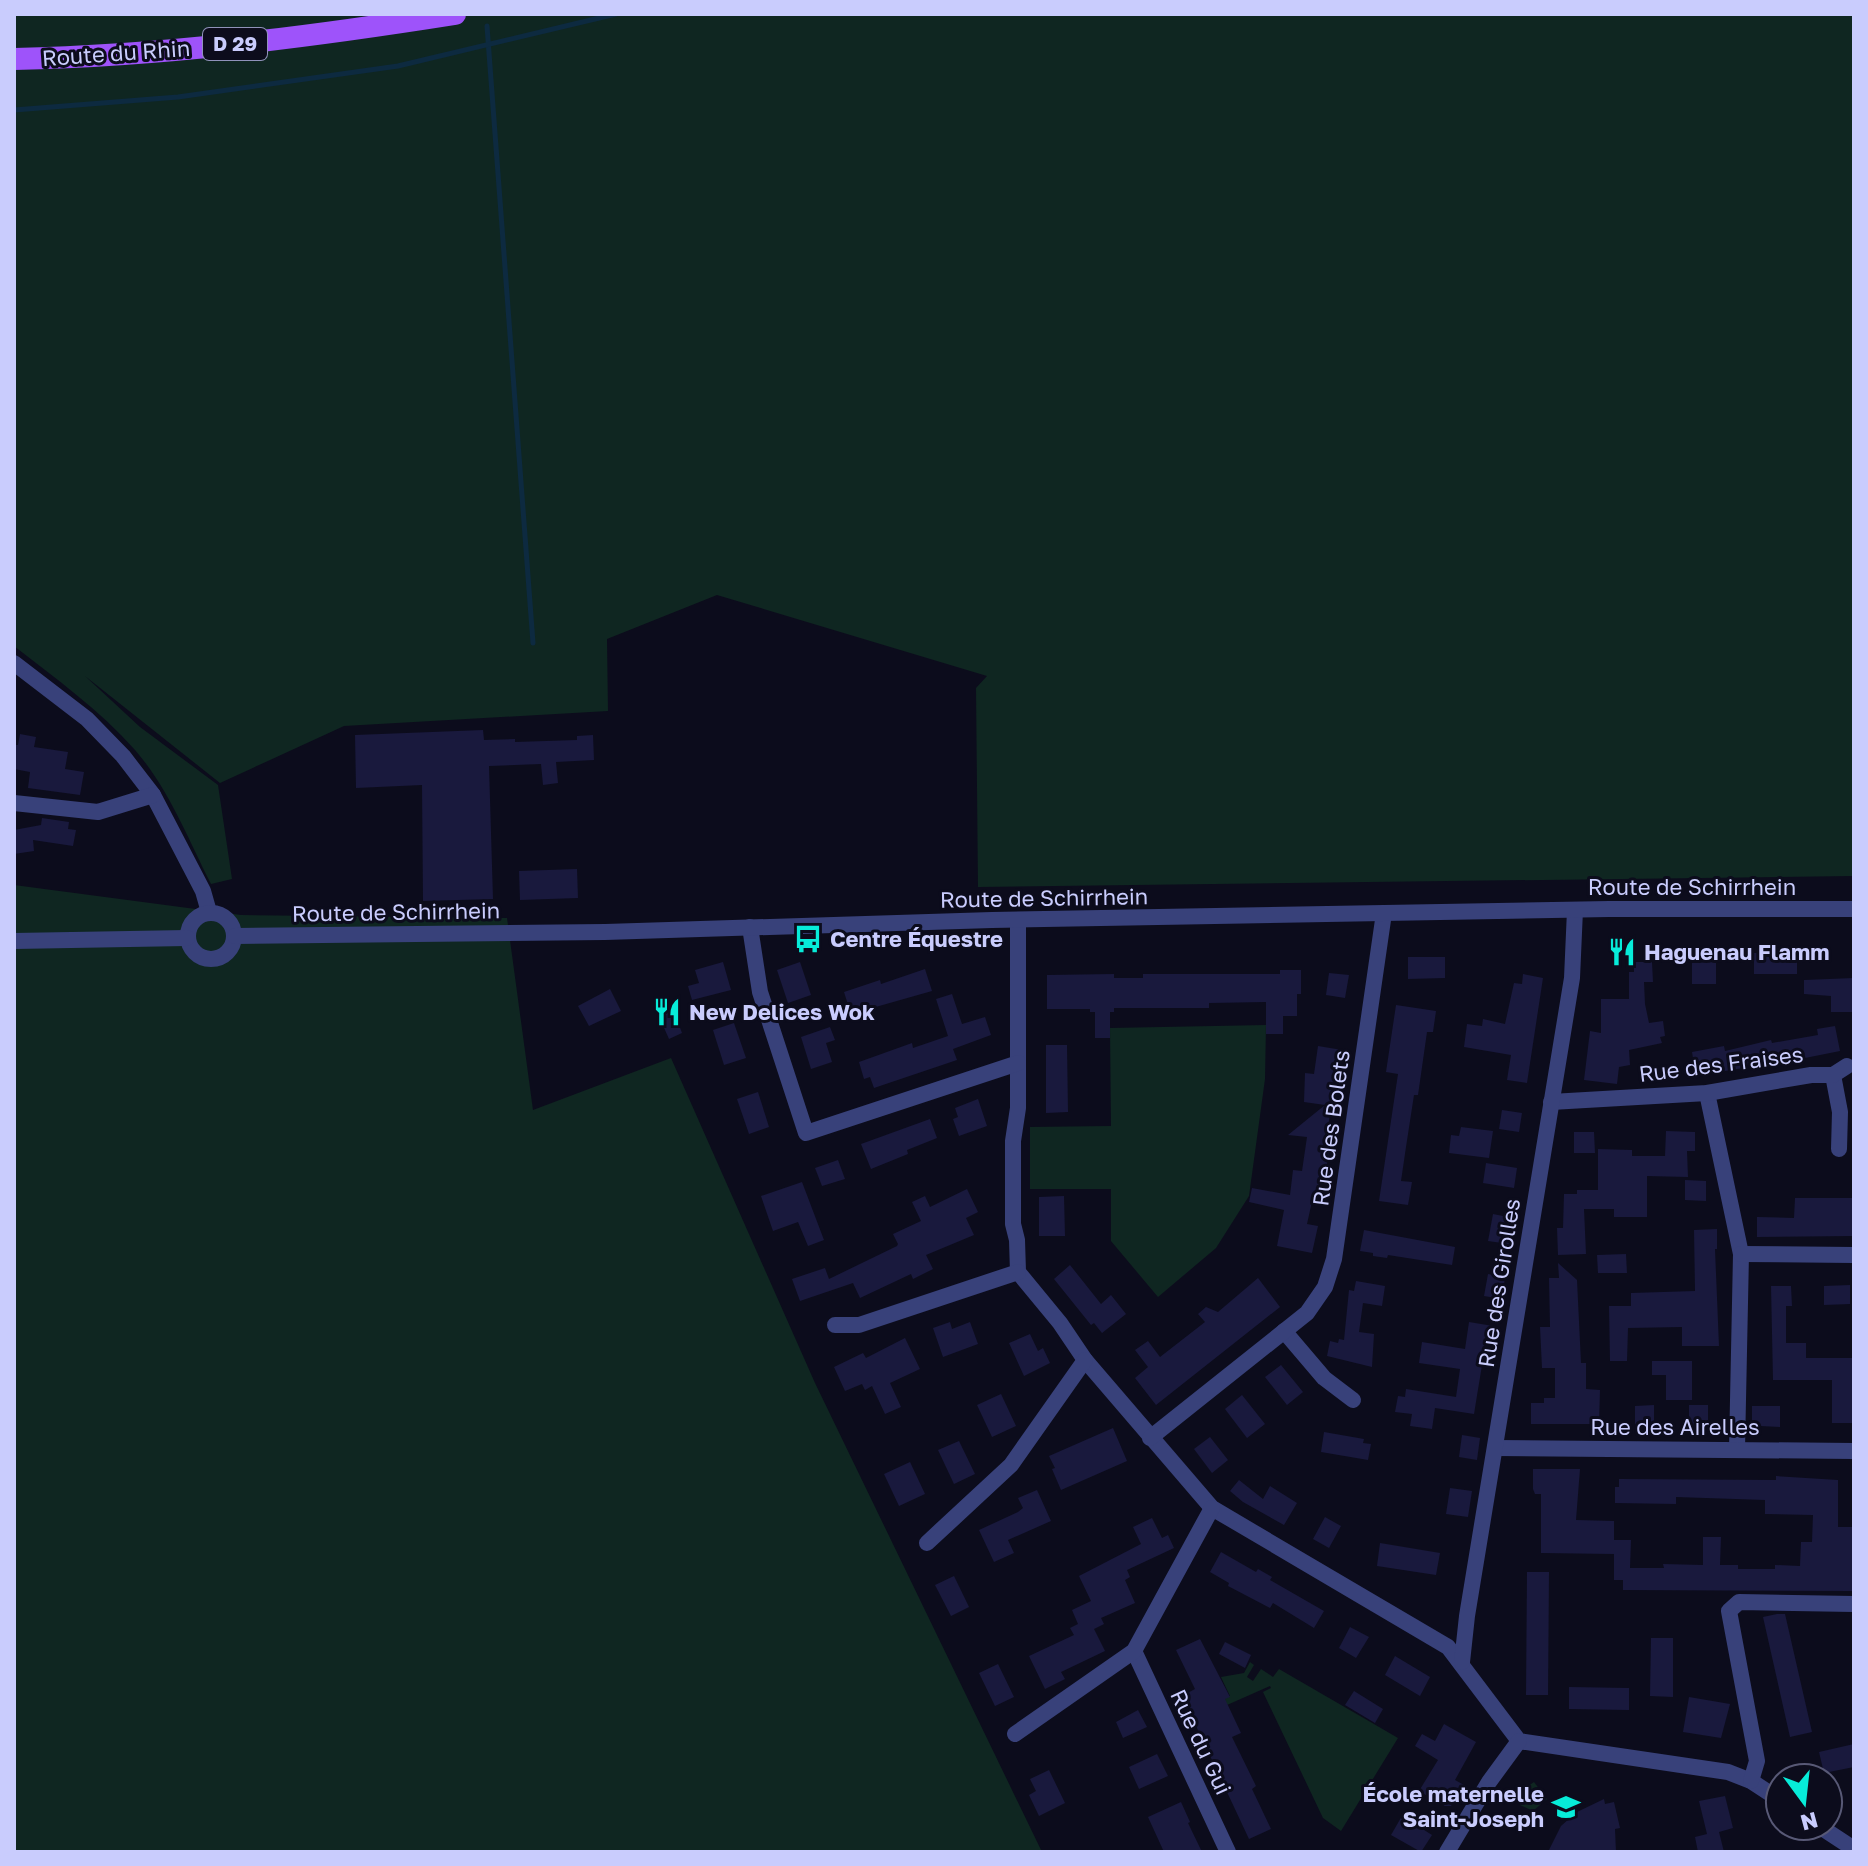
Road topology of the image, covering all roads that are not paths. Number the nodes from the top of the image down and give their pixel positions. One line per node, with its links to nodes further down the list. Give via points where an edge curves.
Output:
1 (455, 14): 2 (main road, Route du Rhin / D 29, via 295,39)
2 (14, 59)
3 (14, 663): 4 (street, via 87,719)
4 (153, 795): 5 (street, via 98,812); 8 (street)
5 (14, 803)
6 (1854, 909): 7 (street, Route de Schirrhein)
7 (1575, 910): 9 (street, Route de Schirrhein); 17 (street, Rue des Girolles, via 1572,978)
8 (209, 912): 12 (street, via 224,916); 13 (street, via 190,924)
9 (1384, 913): 10 (street, Route de Schirrhein); 23 (street, Rue des Bolets, via 1334,1259 1325,1287 1307,1313)
10 (1018, 920): 11 (street, Route de Schirrhein); 15 (street)
11 (750, 927): 12 (street, Route de Schirrhein); 15 (street, via 760,992 806,1133)
12 (235, 936): 13 (street, via 225,956 213,960 192,951)
13 (187, 938): 14 (street)
14 (14, 941)
15 (1018, 1063): 21 (street, via 1013,1154)
16 (1707, 1093): 17 (street, Rue des Fraises); 18 (street, Rue des Fraises, via 1840,1070); 19 (street)
17 (1551, 1102): 27 (street, Rue des Girolles)
18 (1839, 1149)
19 (1741, 1254): 20 (street); 28 (street)
20 (1854, 1255)
21 (1018, 1272): 22 (street, via 859,1325); 24 (street)
22 (835, 1325)
23 (1284, 1331): 25 (street, via 1324,1378); 26 (street, Rue des Bolets)
24 (1085, 1360): 26 (street); 31 (street, via 1011,1465)
25 (1353, 1400)
26 (1150, 1438): 30 (street)
27 (1495, 1448): 28 (street, Rue des Airelles); 34 (street, Rue des Girolles)
28 (1737, 1449): 29 (street, Rue des Airelles)
29 (1854, 1451)
30 (1212, 1508): 33 (street); 34 (street, via 1434,1638)
31 (927, 1543)
32 (1854, 1604): 37 (street, via 1739,1602 1729,1611 1757,1761)
33 (1134, 1651): 35 (street); 39 (street, Rue du Gui)
34 (1462, 1662): 36 (street)
35 (1015, 1734)
36 (1519, 1741): 37 (street, via 1718,1771); 40 (street)
37 (1751, 1781): 38 (street)
38 (1764, 1790)
39 (1228, 1852)
40 (1447, 1852)

